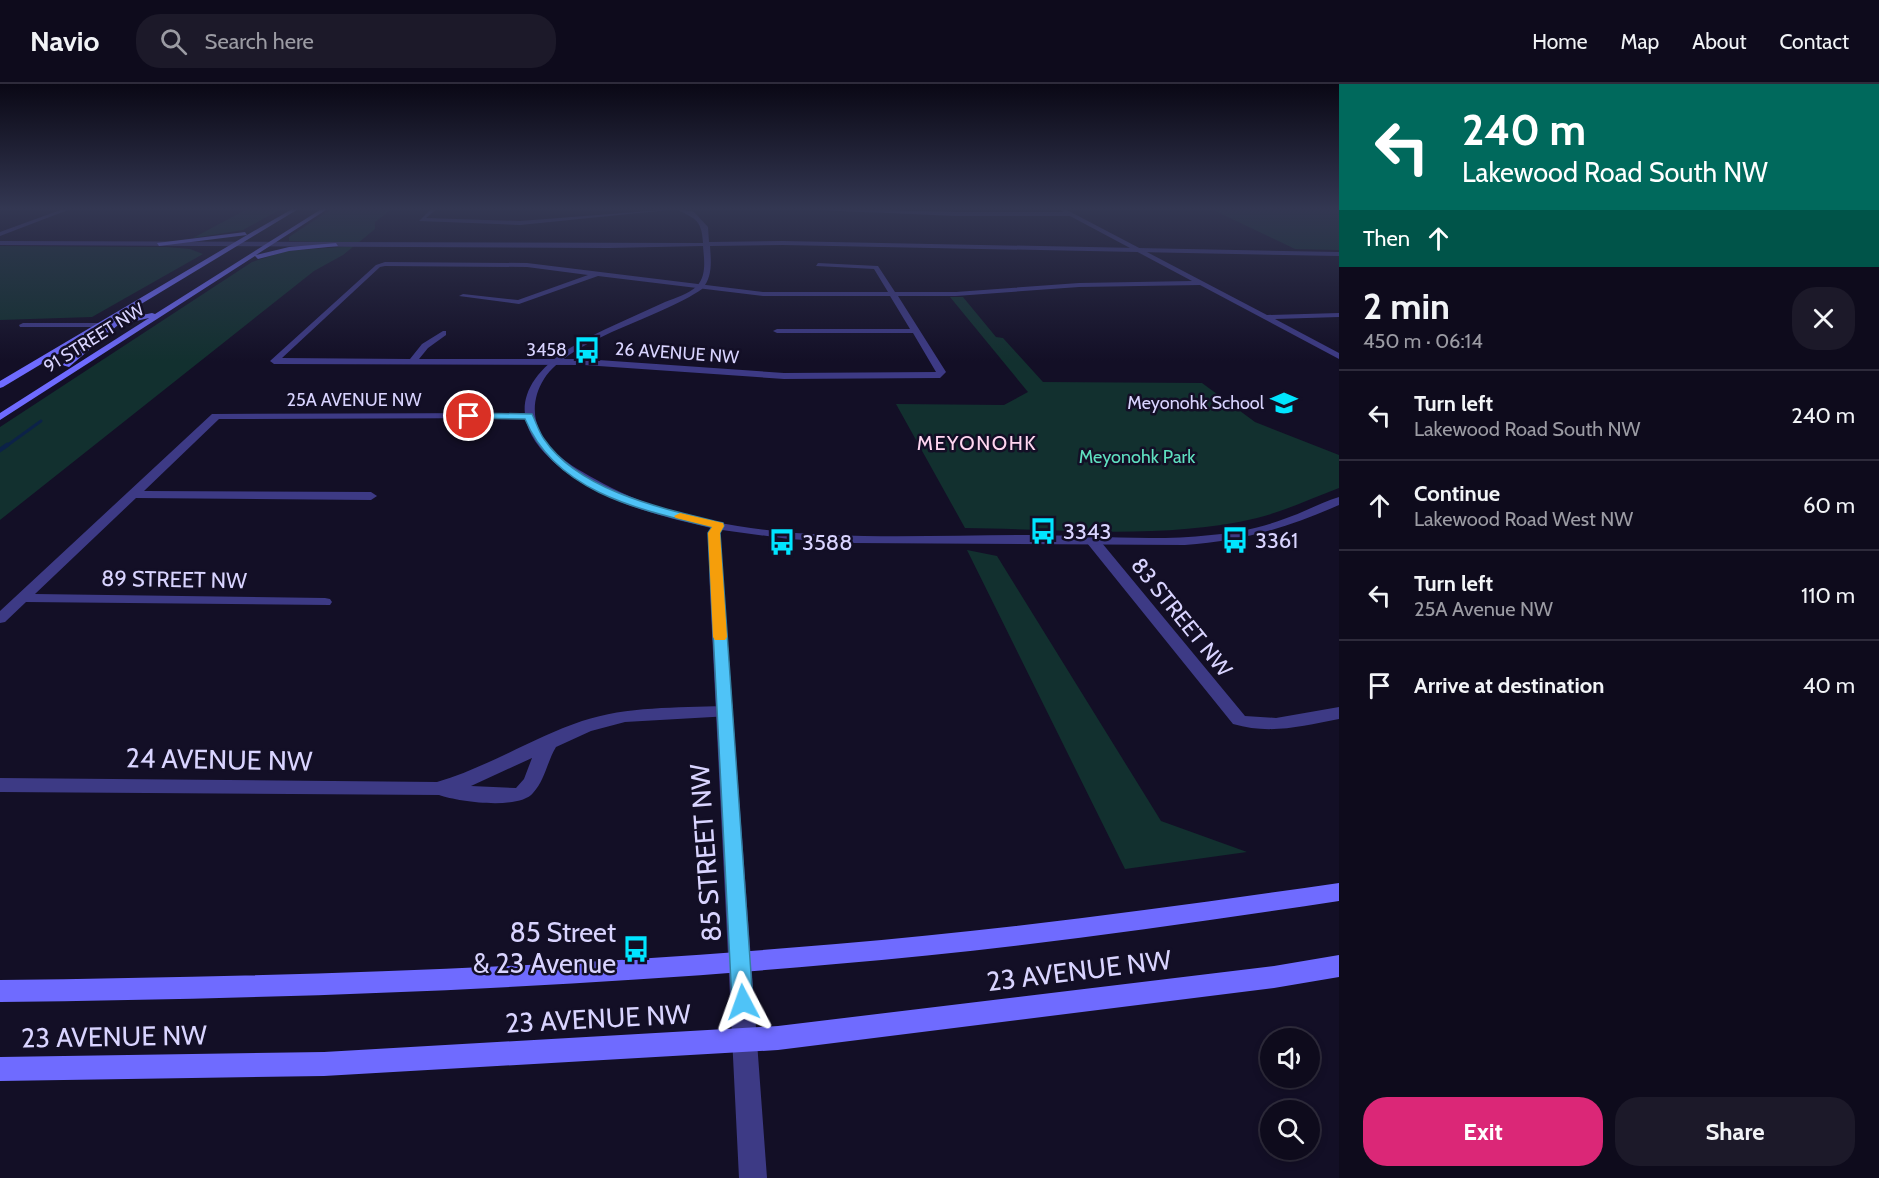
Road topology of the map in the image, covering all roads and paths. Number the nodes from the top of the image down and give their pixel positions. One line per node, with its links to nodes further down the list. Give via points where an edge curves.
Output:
1 (211, 259): 7 (main road, 91 STREET NW)
2 (234, 259): 12 (main road)
3 (247, 259): 9 (main road, 91 STREET NW)
4 (255, 259): 9 (main road)
5 (708, 259): 13 (street)
6 (1153, 259): 11 (street)
7 (208, 261): 20 (main road, 91 STREET NW)
8 (818, 265): 15 (street, via 876,267)
9 (231, 270): 12 (main road, 91 STREET NW)
10 (597, 273): 13 (street); 14 (street, via 519,302); 25 (street, 26 AVENUE NW, via 526,265 385,264 378,266 274,361)
11 (1199, 283): 15 (street, via 1079,285); 18 (street)
12 (207, 285): 16 (main road, 91 STREET NW)
13 (700, 288): 15 (street, via 763,294); 26 (street, via 589,341)
14 (463, 296)
15 (892, 296): 22 (street)
16 (189, 297): 20 (main road, via 154,314); 30 (main road, 91 STREET NW)
17 (1339, 315): 18 (street)
18 (1265, 318): 24 (street)
19 (26, 323): 20 (street)
20 (106, 324): 27 (main road, 91 STREET NW); 30 (main road)
21 (777, 331): 22 (street)
22 (916, 331): 26 (street, 26 AVENUE NW, via 940,375 773,376)
23 (443, 333): 25 (street, via 425,345)
24 (1339, 356)
25 (412, 362): 26 (street, 26 AVENUE NW)
26 (556, 362): 29 (street, via 535,385)
27 (0, 385)
28 (216, 416): 29 (street, 25A AVENUE NW); 31 (street, 89 STREET NW)
29 (528, 416): 34 (street, via 538,439 556,460 582,479 658,511)
30 (0, 417)
31 (133, 494): 32 (street); 36 (street, 89 STREET NW)
32 (371, 496)
33 (1339, 501): 35 (street, via 1278,528 1234,537)
34 (719, 526): 35 (street, via 802,536); 39 (street, 85 STREET NW, via 714,533)
35 (1092, 540): 40 (street, 83 STREET NW, via 1239,720 1254,726 1269,725)
36 (22, 598): 37 (street, 89 STREET NW); 38 (street, 89 STREET NW)
37 (325, 602)
38 (0, 619)
39 (724, 712): 41 (street, 24 AVENUE NW, via 625,716 586,726); 45 (street, 85 STREET NW)
40 (1339, 713)
41 (550, 742): 43 (street, 24 AVENUE NW, via 474,778); 43 (street, 24 AVENUE NW, via 542,753 534,780 520,795)
42 (0, 785): 43 (street, 24 AVENUE NW)
43 (436, 789)
44 (1339, 892): 45 (main road, 23 AVENUE NW, via 1177,917)
45 (740, 964): 47 (main road, 23 AVENUE NW, via 344,985); 48 (street, 85 STREET NW)
46 (1339, 966): 48 (main road, 23 AVENUE NW)
47 (0, 991)
48 (745, 1040): 49 (main road, 23 AVENUE NW, via 324,1064); 50 (street, 85 STREET NW)
49 (0, 1069)
50 (753, 1178)

